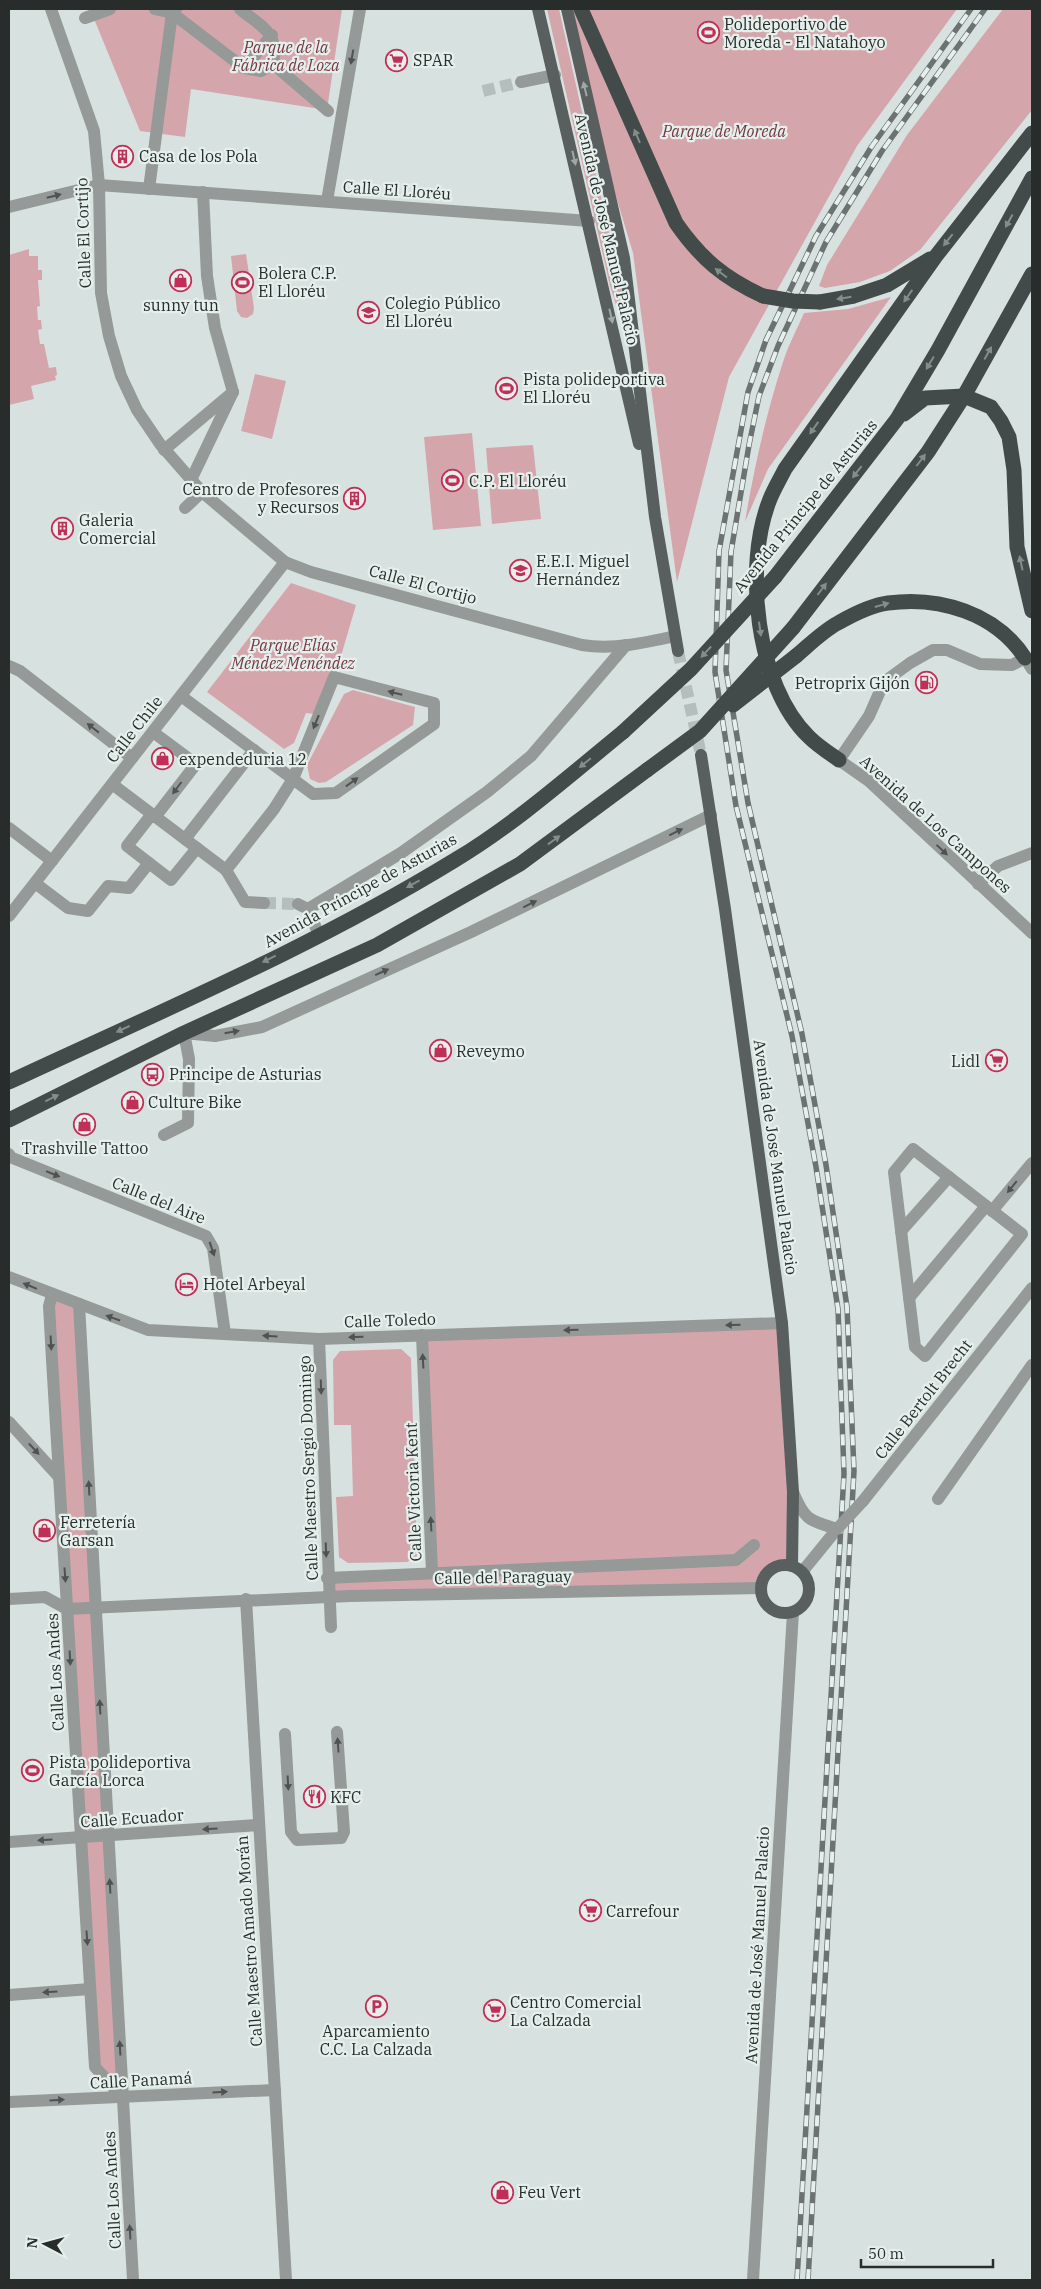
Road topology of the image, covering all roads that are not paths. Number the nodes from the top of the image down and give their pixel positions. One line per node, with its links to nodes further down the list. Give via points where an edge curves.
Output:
1 (51, 9): 19 (street, Calle El Cortijo, via 94,132)
2 (110, 9): 10 (street)
3 (155, 9): 9 (street)
4 (240, 9): 11 (street)
5 (360, 9): 22 (street, one-way to 22)
6 (538, 9): 14 (main road, Avenida de José Manuel Palacio)
7 (567, 9): 34 (main road, Avenida de José Manuel Palacio, one-way to 7, via 624,258)
8 (582, 9): 25 (highway, one-way to 8, bridge, via 887,285 854,296 820,302 763,296 722,274 690,244 676,223)
9 (174, 11): 13 (street); 20 (street)
10 (85, 18)
11 (272, 35): 12 (street, via 276,49); 13 (street)
12 (273, 64): 13 (street, via 261,71); 16 (street)
13 (244, 68)
14 (555, 75): 15 (street); 24 (main road, Avenida de José Manuel Palacio, one-way to 24)
15 (521, 82)
16 (328, 111)
17 (1032, 133): 25 (highway, one-way to 25)
18 (1032, 178): 29 (highway, Avenida Príncipe de Asturias, one-way to 29)
19 (99, 185): 20 (street, Calle El Lloréu); 23 (street, Calle El Lloréu, one-way to 19); 30 (street, Calle El Cortijo, via 101,293 109,336 121,376 137,410)
20 (149, 188): 21 (street, Calle El Lloréu)
21 (203, 192): 22 (street, Calle El Lloréu); 27 (street, via 207,276 214,328)
22 (327, 201): 24 (street, Calle El Lloréu)
23 (9, 207)
24 (589, 221): 34 (main road, Avenida de José Manuel Palacio, one-way to 34)
25 (936, 256): 48 (highway, one-way to 48, via 785,469 769,500 761,536 757,564 763,648 791,714 809,738)
26 (1032, 274): 28 (highway, one-way to 26)
27 (233, 392): 30 (street); 31 (street)
28 (964, 396): 29 (highway, via 925,398); 36 (highway, one-way to 28, via 1017,547 1014,470 1009,437 991,407); 43 (highway, one-way to 28, bridge, via 793,628 928,452)
29 (897, 419): 65 (highway, Avenida Príncipe de Asturias, one-way to 65, bridge, via 775,577 691,669 623,732 533,805 456,860)
30 (164, 450): 31 (street, Calle El Cortijo)
31 (191, 480): 32 (street, Calle El Cortijo)
32 (202, 492): 33 (street); 35 (street, Calle El Cortijo)
33 (185, 508)
34 (655, 517): 37 (main road, Avenida de José Manuel Palacio)
35 (285, 562): 38 (street, Calle El Cortijo, via 311,572 582,645 600,648); 42 (street, Calle Chile)
36 (1032, 610)
37 (675, 636): 38 (street, Calle El Cortijo); 39 (main road, Avenida de José Manuel Palacio)
38 (626, 645): 65 (street, Avenida Príncipe de Asturias, via 531,756 488,792 401,853 303,906)
39 (678, 651)
40 (1029, 664): 43 (highway, one-way to 40, bridge, via 837,624 886,603 934,602 958,607 1000,630 1017,646); 48 (street, via 980,664 947,650 932,650 884,682 869,716)
41 (9, 666): 47 (street, one-way to 41, via 20,671)
42 (181, 696): 44 (street, Calle Chile); 45 (street)
43 (700, 731): 66 (highway, one-way to 43, bridge, via 377,945 512,869)
44 (153, 732): 47 (street, Calle Chile); 51 (street, one-way to 51, via 196,764)
45 (254, 750): 49 (street); 54 (street)
46 (700, 755): 52 (main road, Avenida de José Manuel Palacio)
47 (132, 758): 50 (street, Calle Chile)
48 (839, 760): 61 (street, Avenida de Los Campones, one-way to 61, via 869,781)
49 (293, 779): 49 (street, one-way to 49, via 313,794 336,793 434,724 434,703 334,677); 59 (street)
50 (112, 784): 51 (street); 57 (street, Calle Chile)
51 (153, 815): 54 (street); 58 (street, via 126,846)
52 (711, 815): 66 (street, one-way to 52, via 215,1036 262,1027 471,932); 80 (main road, Avenida de José Manuel Palacio)
53 (9, 828): 57 (street)
54 (185, 839): 55 (street)
55 (197, 848): 58 (street, via 171,880); 59 (street)
56 (1032, 852): 61 (street, via 998,866)
57 (52, 861): 60 (street, Calle Chile)
58 (149, 863): 60 (street, via 130,888 108,886 88,911 68,908)
59 (226, 870): 62 (street, via 245,902)
60 (35, 883): 63 (street, Calle Chile)
61 (978, 884): 64 (street, Avenida de Los Campones)
62 (264, 903)
63 (9, 916)
64 (1032, 933)
65 (319, 935): 67 (highway, Avenida Príncipe de Asturias, one-way to 67)
66 (184, 1033): 68 (highway, one-way to 66); 69 (street, via 189,1058 188,1123)
67 (9, 1082)
68 (9, 1120)
69 (164, 1135)
70 (9, 1154): 81 (street, Calle del Aire, one-way to 81, via 206,1236 213,1248)
71 (1032, 1163): 73 (street, one-way to 73)
72 (949, 1177): 73 (street); 74 (street); 74 (street, via 912,1149 894,1172)
73 (989, 1208): 78 (street); 78 (street, via 1022,1234 925,1356 915,1347)
74 (901, 1231): 78 (street)
75 (9, 1277): 77 (street, Calle Toledo, one-way to 75)
76 (1032, 1288): 89 (street, Calle Bertolt Brecht, bridge, via 863,1501)
77 (52, 1295): 79 (street, Calle Toledo); 86 (street, Calle Los Andes, one-way to 86, via 49,1306)
78 (909, 1298)
79 (79, 1304): 81 (street, Calle Toledo, one-way to 79, via 148,1330); 98 (street, Calle Los Andes, one-way to 79)
80 (782, 1323): 82 (street, Calle Toledo, one-way to 82); 87 (main road, Avenida de José Manuel Palacio)
81 (225, 1334): 83 (street, Calle Toledo, one-way to 81)
82 (422, 1335): 83 (street, Calle Toledo, one-way to 83); 92 (street, Calle Victoria Kent, one-way to 82)
83 (319, 1339): 93 (street, Calle Maestro Sergio Domingo, one-way to 93)
84 (1032, 1365): 88 (street)
85 (9, 1422): 86 (street, one-way to 86)
86 (59, 1477): 99 (street, Calle Los Andes, one-way to 99)
87 (793, 1492): 89 (street, via 802,1514 816,1523); 91 (main road, Avenida de José Manuel Palacio)
88 (938, 1499)
89 (837, 1529): 91 (street, Calle Bertolt Brecht)
90 (754, 1545): 92 (street, Calle del Paraguay, via 736,1560)
91 (797, 1569): 94 (main road, via 785,1565 773,1568 764,1577); 100 (main road, via 808,1582 808,1594 803,1606)
92 (432, 1572): 93 (street, Calle Victoria Kent)
93 (327, 1578): 95 (street, Calle Maestro Sergio Domingo)
94 (761, 1588): 95 (street, Calle del Paraguay); 100 (main road, via 770,1609 781,1613)
95 (329, 1597): 97 (street, Calle del Paraguay); 101 (street, Calle Maestro Sergio Domingo)
96 (9, 1599): 99 (street, via 45,1597)
97 (246, 1599): 98 (street, Calle del Paraguay); 104 (street, Calle Maestro Amado Morán)
98 (95, 1607): 99 (street, Calle del Paraguay); 105 (street, Calle Los Andes, one-way to 98)
99 (67, 1609): 106 (street, Calle Los Andes, one-way to 106)
100 (793, 1612): 115 (street, Avenida de José Manuel Palacio)
101 (330, 1627)
102 (337, 1732): 103 (street, one-way to 102, via 291,1832 297,1840 334,1840 341,1838 344,1832)
103 (285, 1734)
104 (258, 1825): 105 (street, Calle Ecuador, one-way to 105); 110 (street, Calle Maestro Amado Morán)
105 (107, 1836): 106 (street, Calle Ecuador); 111 (street, Calle Los Andes, one-way to 105)
106 (81, 1837): 107 (street, Calle Ecuador, one-way to 107); 108 (street, Calle Los Andes, one-way to 108)
107 (9, 1842)
108 (90, 1989): 109 (street, one-way to 109); 111 (street, Calle Los Andes, via 95,2067)
109 (9, 1995)
110 (275, 2090): 111 (street, Calle Panamá, one-way to 110); 114 (street, Calle Maestro Amado Morán)
111 (122, 2097): 112 (street, Calle Panamá, one-way to 111); 113 (street, Calle Los Andes, one-way to 111)
112 (9, 2102)
113 (133, 2280)
114 (286, 2280)
115 (753, 2280)

